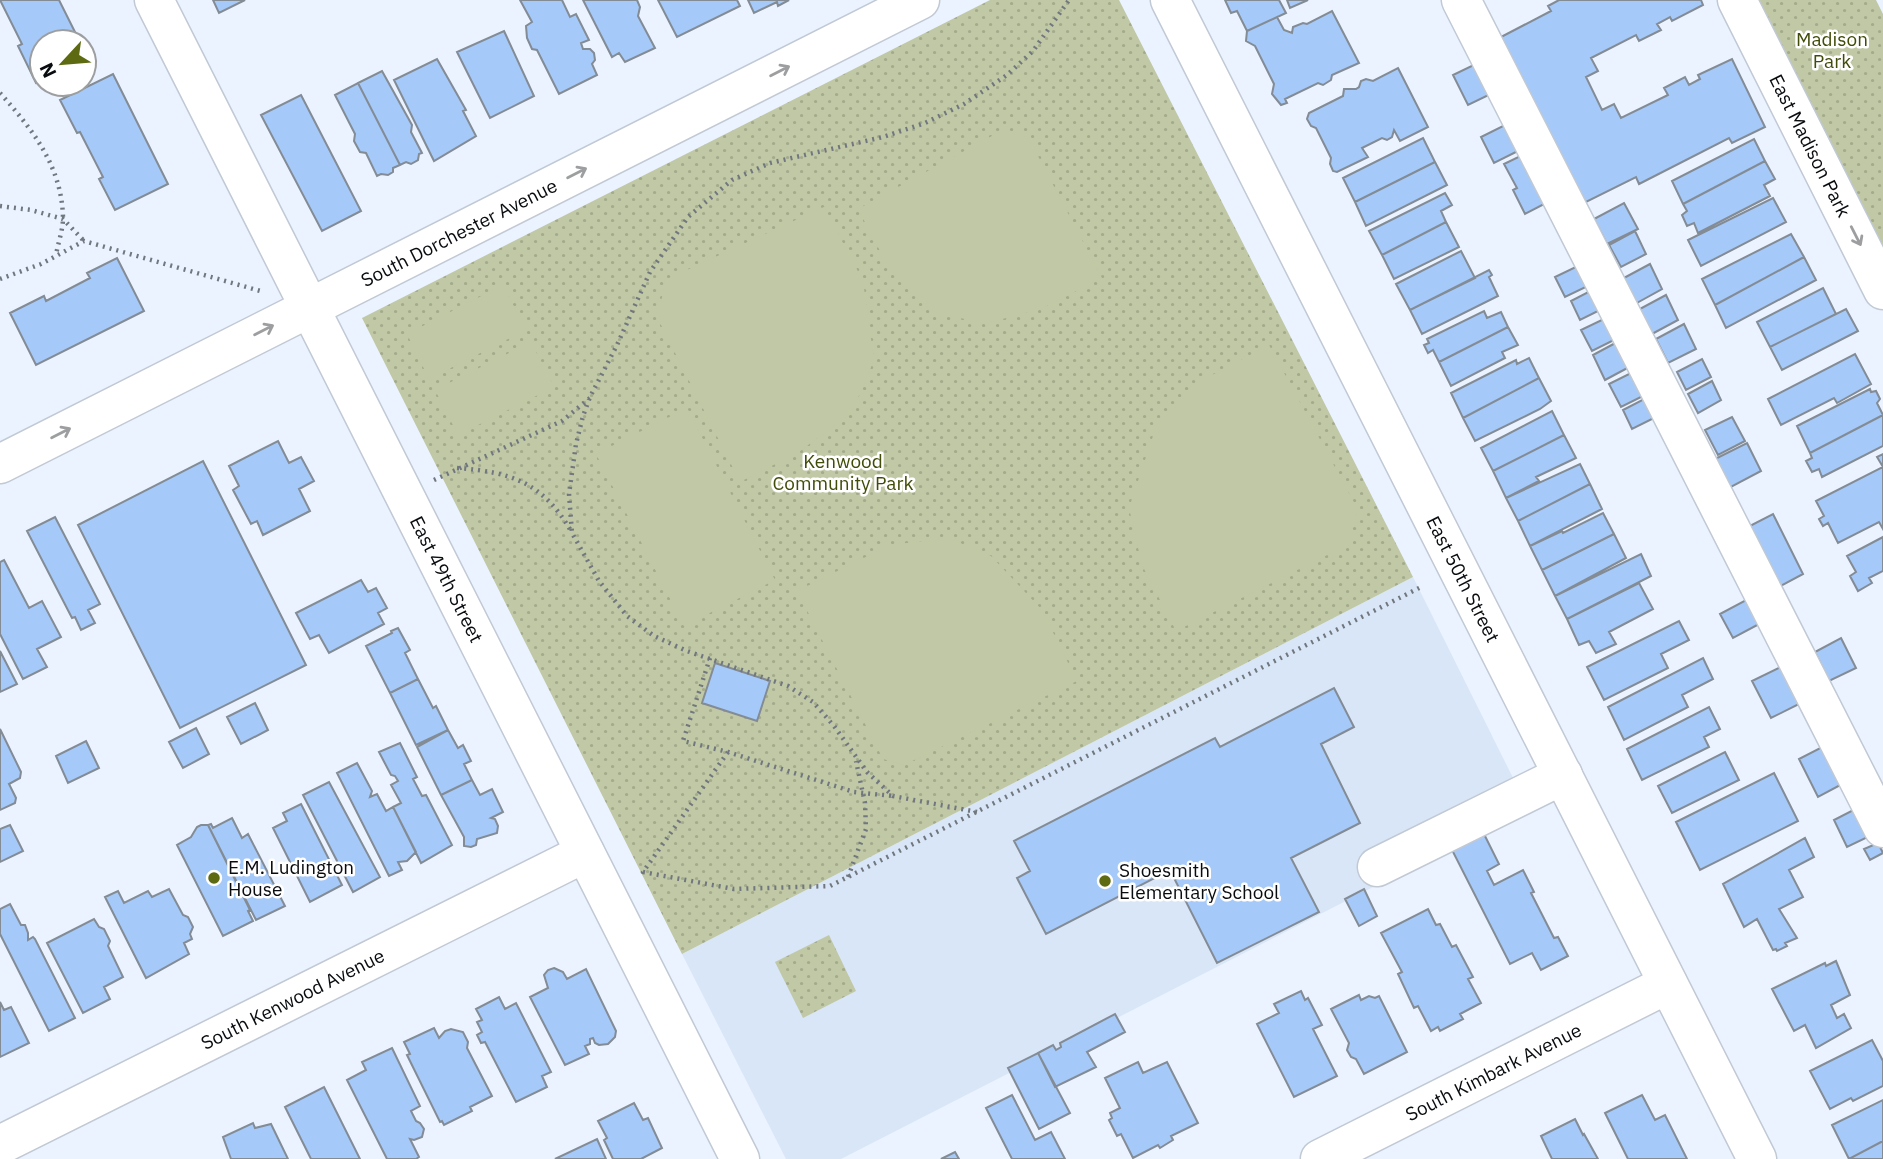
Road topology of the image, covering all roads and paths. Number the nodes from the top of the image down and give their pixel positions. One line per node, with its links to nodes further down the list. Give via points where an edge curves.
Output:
1 (153, 0): 15 (street, East 49th Street)
2 (920, 0): 15 (street, South Dorchester Avenue, one-way to 2)
3 (1069, 0): 16 (path, via 1033,51 964,104 883,137 770,163 732,180 688,217 650,272)
4 (1170, 0): 25 (street, East 50th Street)
5 (1461, 0): 29 (street)
6 (1737, 0): 13 (street, East Madison Park, one-way to 13)
7 (0, 93): 9 (path, via 33,131 58,180)
8 (0, 206): 9 (path)
9 (63, 219): 10 (path); 11 (path)
10 (84, 241): 11 (path); 14 (path)
11 (56, 256): 12 (path)
12 (0, 279)
13 (1883, 290)
14 (265, 292)
15 (309, 308): 17 (street, South Dorchester Avenue, one-way to 15); 30 (street, East 49th Street)
16 (590, 397): 18 (path, via 562,421); 20 (path, via 576,444 569,494)
17 (0, 464)
18 (456, 468): 19 (path); 20 (path, via 489,470 533,487 559,512)
19 (434, 480)
20 (572, 533): 22 (path, via 627,616 654,636)
21 (1423, 586): 28 (path)
22 (710, 658): 23 (path, via 684,741); 24 (path, via 788,686 813,702)
23 (727, 752): 26 (path); 32 (path, via 643,872 734,889 830,886)
24 (856, 757): 26 (path); 27 (path)
25 (1563, 775): 31 (street); 33 (street, East 50th Street)
26 (864, 794): 27 (path); 32 (path, via 866,829)
27 (893, 796): 28 (path)
28 (977, 812): 32 (path)
29 (1883, 828)
30 (585, 853): 34 (street, South Kenwood Avenue); 35 (street, East 49th Street)
31 (1377, 867)
32 (848, 878)
33 (1668, 984): 36 (street, South Kimbark Avenue); 37 (street, East 50th Street)
34 (0, 1145)
35 (740, 1159)
36 (1320, 1159)
37 (1757, 1159)

